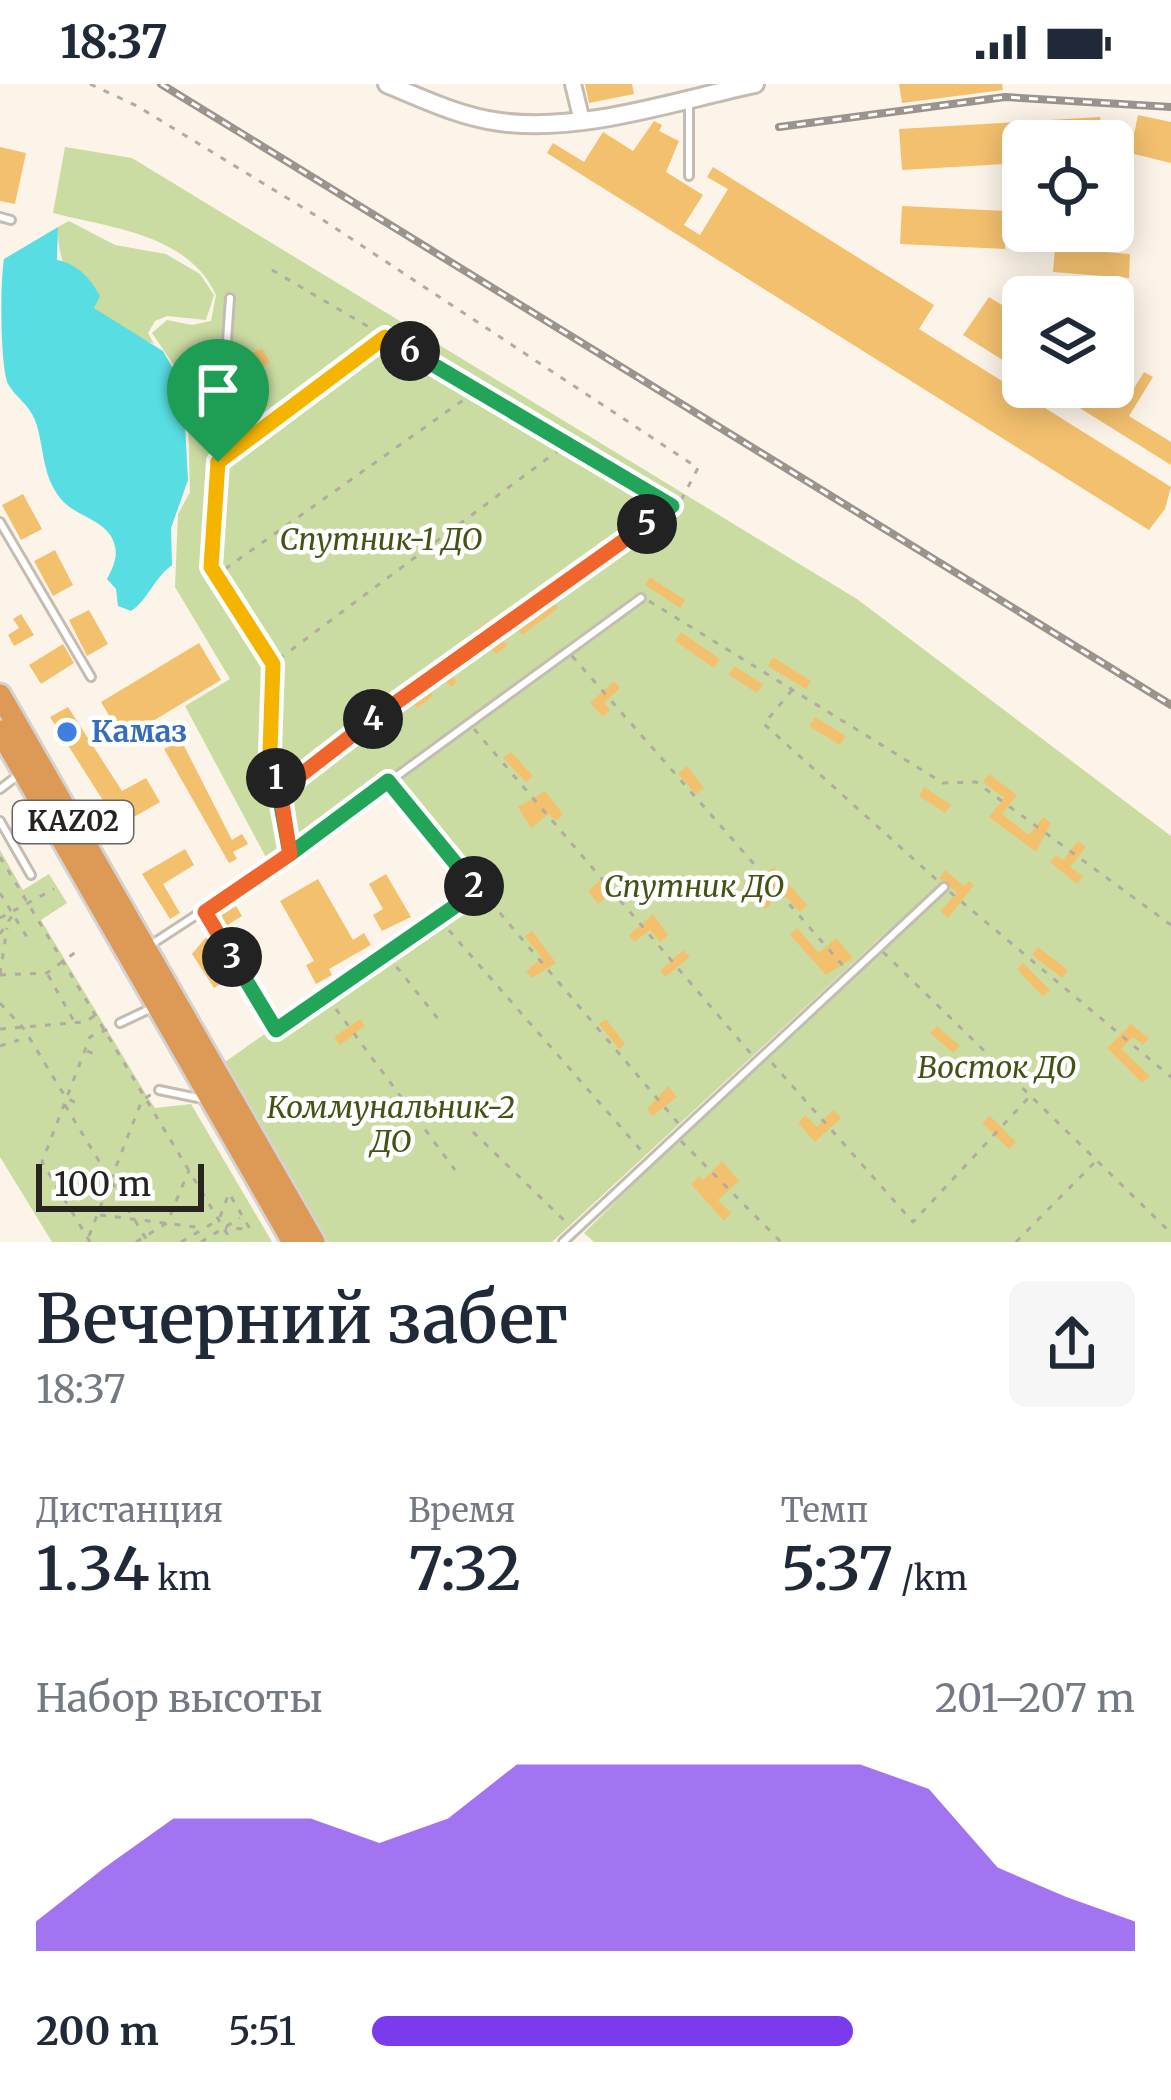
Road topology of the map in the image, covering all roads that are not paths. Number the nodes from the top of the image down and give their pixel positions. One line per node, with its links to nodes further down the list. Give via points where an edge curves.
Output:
1 (387, 84): 6 (street, via 496,122)
2 (573, 84): 6 (street)
3 (755, 84): 4 (street)
4 (713, 88): 5 (street)
5 (689, 98): 6 (street); 7 (lane)
6 (582, 121)
7 (689, 176)
8 (0, 218): 9 (lane)
9 (11, 220)
10 (230, 298): 19 (lane, via 213,578 273,664 270,751)
11 (0, 522): 13 (lane)
12 (641, 598): 19 (lane)
13 (91, 677)
14 (0, 685): 16 (lane)
15 (0, 695): 16 (highway, KAZ02)
16 (12, 747): 17 (lane); 22 (highway, KAZ02); 23 (highway, KAZ02)
17 (0, 789)
18 (0, 821): 20 (lane)
19 (290, 854): 22 (lane)
20 (31, 875)
21 (944, 887): 29 (lane)
22 (146, 948): 28 (highway, KAZ02)
23 (157, 1005): 24 (lane); 26 (highway, KAZ02)
24 (120, 1023)
25 (159, 1090): 26 (lane)
26 (212, 1101): 27 (highway, KAZ02)
27 (293, 1242)
28 (314, 1242)
29 (563, 1242)

